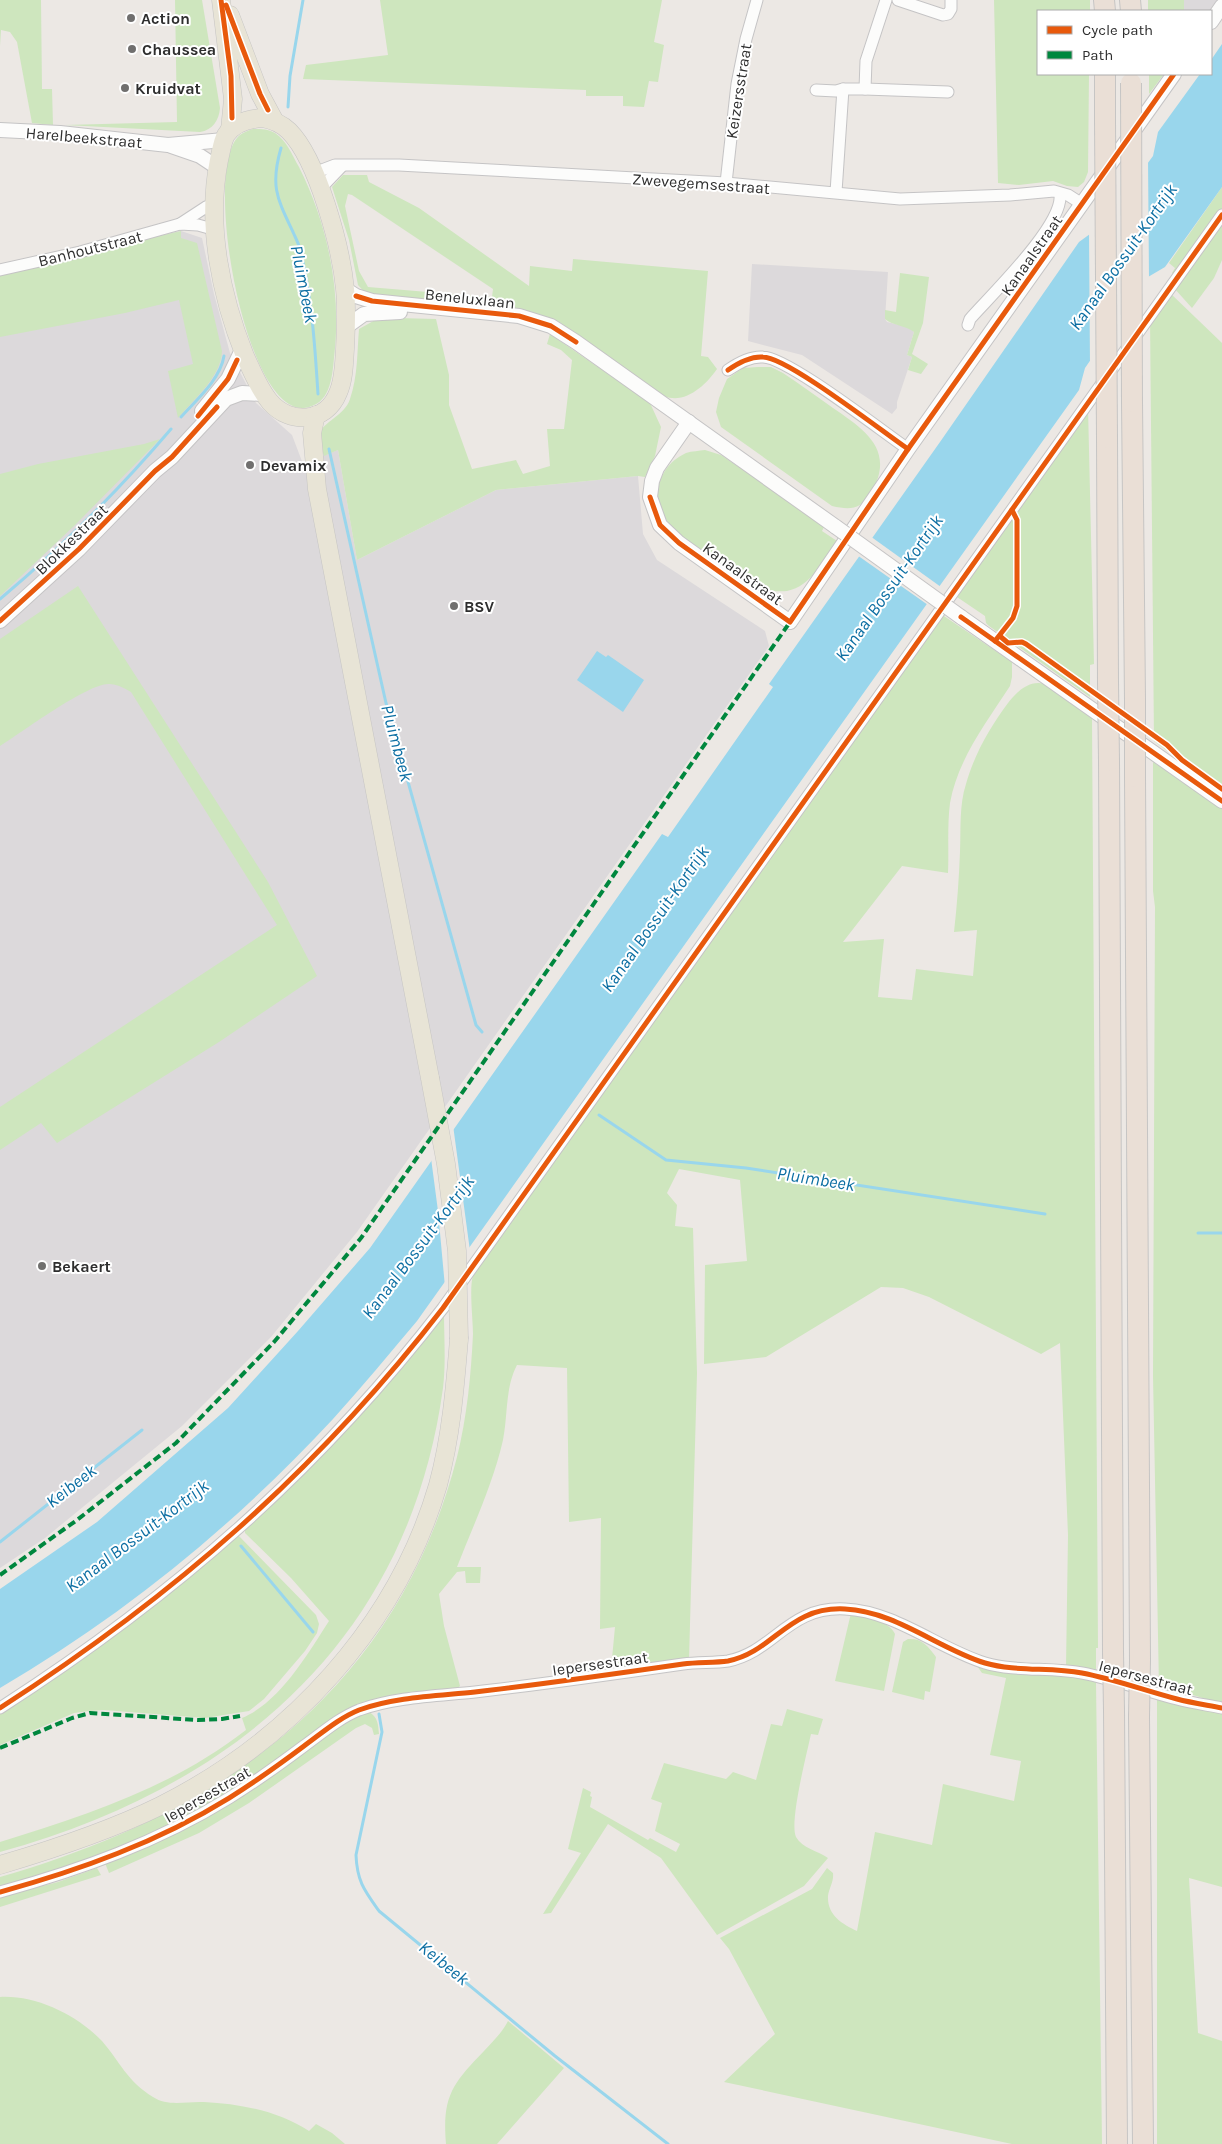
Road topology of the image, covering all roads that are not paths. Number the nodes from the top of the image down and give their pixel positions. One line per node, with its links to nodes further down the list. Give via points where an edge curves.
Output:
1 (223, 0): 15 (main road, via 260,94); 17 (main road, via 233,99)
2 (757, 0): 22 (street, Keizersstraat, via 737,84)
3 (886, 0): 12 (street, via 866,61)
4 (898, 0): 5 (street, via 943,15 951,9)
5 (950, 0)
6 (1222, 6): 7 (street)
7 (1212, 21)
8 (1105, 75): 50 (highway, bridge)
9 (1173, 75): 26 (street, Kanaalstraat)
10 (1131, 79): 51 (highway, bridge)
11 (843, 89): 12 (street); 13 (street); 23 (street)
12 (865, 89): 14 (street)
13 (816, 90)
14 (948, 92)
15 (274, 120): 17 (main road, via 253,119 240,123); 21 (main road, via 296,138)
16 (0, 130): 18 (street, Harelbeekstraat)
17 (227, 135): 18 (street, Harelbeekstraat); 20 (main road)
18 (168, 145): 20 (street, Harelbeekstraat, via 200,156)
19 (342, 166): 21 (street); 21 (street, Zwevegemsestraat, via 324,168); 22 (street, Zwevegemsestraat, via 399,165)
20 (218, 168): 25 (main road)
21 (317, 181): 31 (main road, via 334,231)
22 (726, 184): 23 (street, Zwevegemsestraat)
23 (836, 192): 24 (street, Zwevegemsestraat, via 900,199 1054,191)
24 (1060, 194): 26 (street, Zwevegemsestraat); 33 (street, via 1061,200 1043,236)
25 (215, 204): 28 (street, Banhoutstraat); 29 (main road)
26 (1082, 204): 41 (street, Kanaalstraat)
27 (1222, 215): 46 (street, via 412,1348 346,1424 239,1530 112,1632)
28 (180, 224): 29 (street, Banhoutstraat); 30 (street, Banhoutstraat)
29 (216, 230): 35 (main road, via 224,292)
30 (0, 270)
31 (345, 289): 32 (street, Beneluxlaan, via 372,301); 34 (main road)
32 (453, 309): 34 (street, Beneluxlaan, via 364,314); 40 (street, Beneluxlaan, via 519,316 551,326)
33 (968, 325)
34 (346, 326): 38 (main road, via 338,393 326,409)
35 (243, 351): 37 (main road); 42 (street, Blokkestraat, via 228,378)
36 (728, 370): 41 (street, via 748,359 765,356 798,372)
37 (264, 394): 39 (main road, via 276,408); 42 (street, Blokkestraat, via 242,393 226,398)
38 (316, 415): 39 (main road); 43 (main road, via 312,433)
39 (292, 418): 43 (main road, via 302,434)
40 (689, 422): 41 (street, Kanaalstraat, via 657,468 652,481 650,497 660,525 790,622); 45 (street, Beneluxlaan, bridge)
41 (908, 449)
42 (155, 471): 44 (street, Blokkestraat, via 79,550)
43 (317, 489): 48 (main road, bridge, via 446,1164 457,1251 459,1339 446,1454 419,1537 395,1586 373,1622 334,1672 307,1700 226,1767 160,1806 95,1834)
44 (0, 621)
45 (1222, 801)
46 (0, 1708)
47 (1222, 1708): 49 (street, Iepersestraat, via 1085,1674 996,1666 901,1624 847,1608 826,1609 795,1620 753,1651 724,1662 694,1662 399,1701 363,1709 337,1722 269,1772 200,1815 99,1862)
48 (0, 1866)
49 (0, 1892)
50 (1116, 2144)
51 (1143, 2144)

